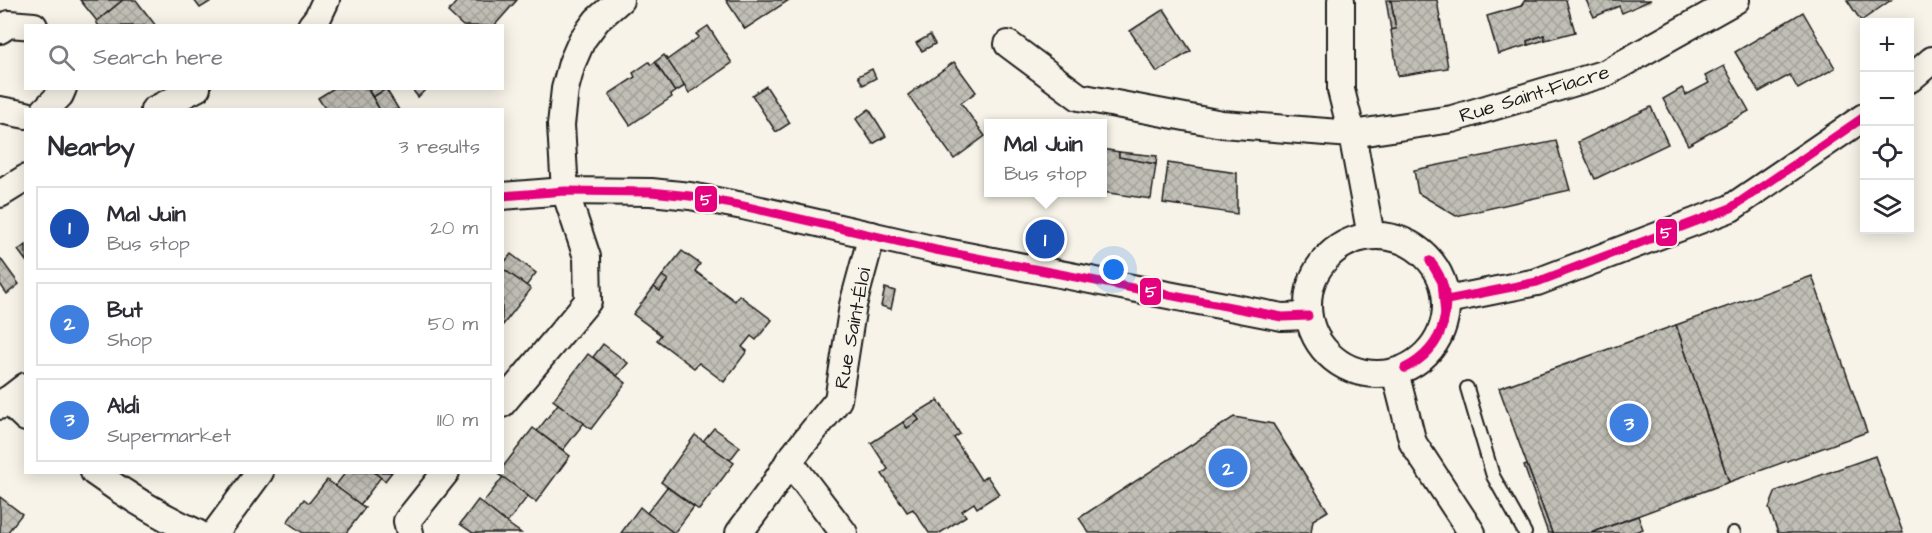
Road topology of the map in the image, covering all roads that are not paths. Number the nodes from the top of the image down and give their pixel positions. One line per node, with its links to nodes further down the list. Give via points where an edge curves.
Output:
1 (326, 0): 5 (street)
2 (620, 0): 20 (street, via 597,20 572,63 561,125)
3 (1341, 0): 18 (street, via 1341,90)
4 (1736, 0): 18 (street, Rue Saint-Fiacre, via 1606,73 1452,119)
5 (313, 24)
6 (24, 25): 7 (street, via 9,24)
7 (0, 30)
8 (1008, 44): 18 (street, Rue Saint-Fiacre, via 1079,97 1222,124)
9 (1932, 60): 10 (street)
10 (1914, 76)
11 (62, 90): 13 (street)
12 (193, 90): 14 (street)
13 (47, 108)
14 (158, 108)
15 (0, 110): 16 (street)
16 (24, 115)
17 (1860, 120): 25 (street, via 1731,208 1537,282)
18 (1352, 134): 24 (street)
19 (24, 179): 21 (street)
20 (565, 191): 22 (street); 23 (street, via 690,196); 30 (street, via 587,257 588,301)
21 (0, 194)
22 (504, 196)
23 (872, 235): 26 (street, via 1282,317); 32 (street, Rue Saint-Éloi, via 853,305 838,399)
24 (1371, 236): 25 (street, via 1393,237 1414,245 1442,279); 26 (street, via 1349,241 1330,254 1316,272 1308,293)
25 (1447, 300): 27 (street, via 1444,324 1434,345 1417,362)
26 (1308, 316): 27 (street, via 1315,338 1330,356 1350,369 1372,374)
27 (1395, 372): 41 (street, via 1413,443)
28 (1467, 388): 42 (lane, via 1493,476)
29 (11, 398): 31 (street)
30 (504, 402)
31 (24, 415)
32 (789, 461): 39 (street, Rue Saint-Éloi); 40 (street)
33 (97, 474): 36 (street, via 138,503)
34 (259, 474): 37 (street)
35 (444, 474): 38 (street, via 407,521)
36 (197, 533)
37 (215, 533)
38 (410, 533)
39 (739, 533)
40 (844, 533)
41 (1472, 533)
42 (1525, 533)

